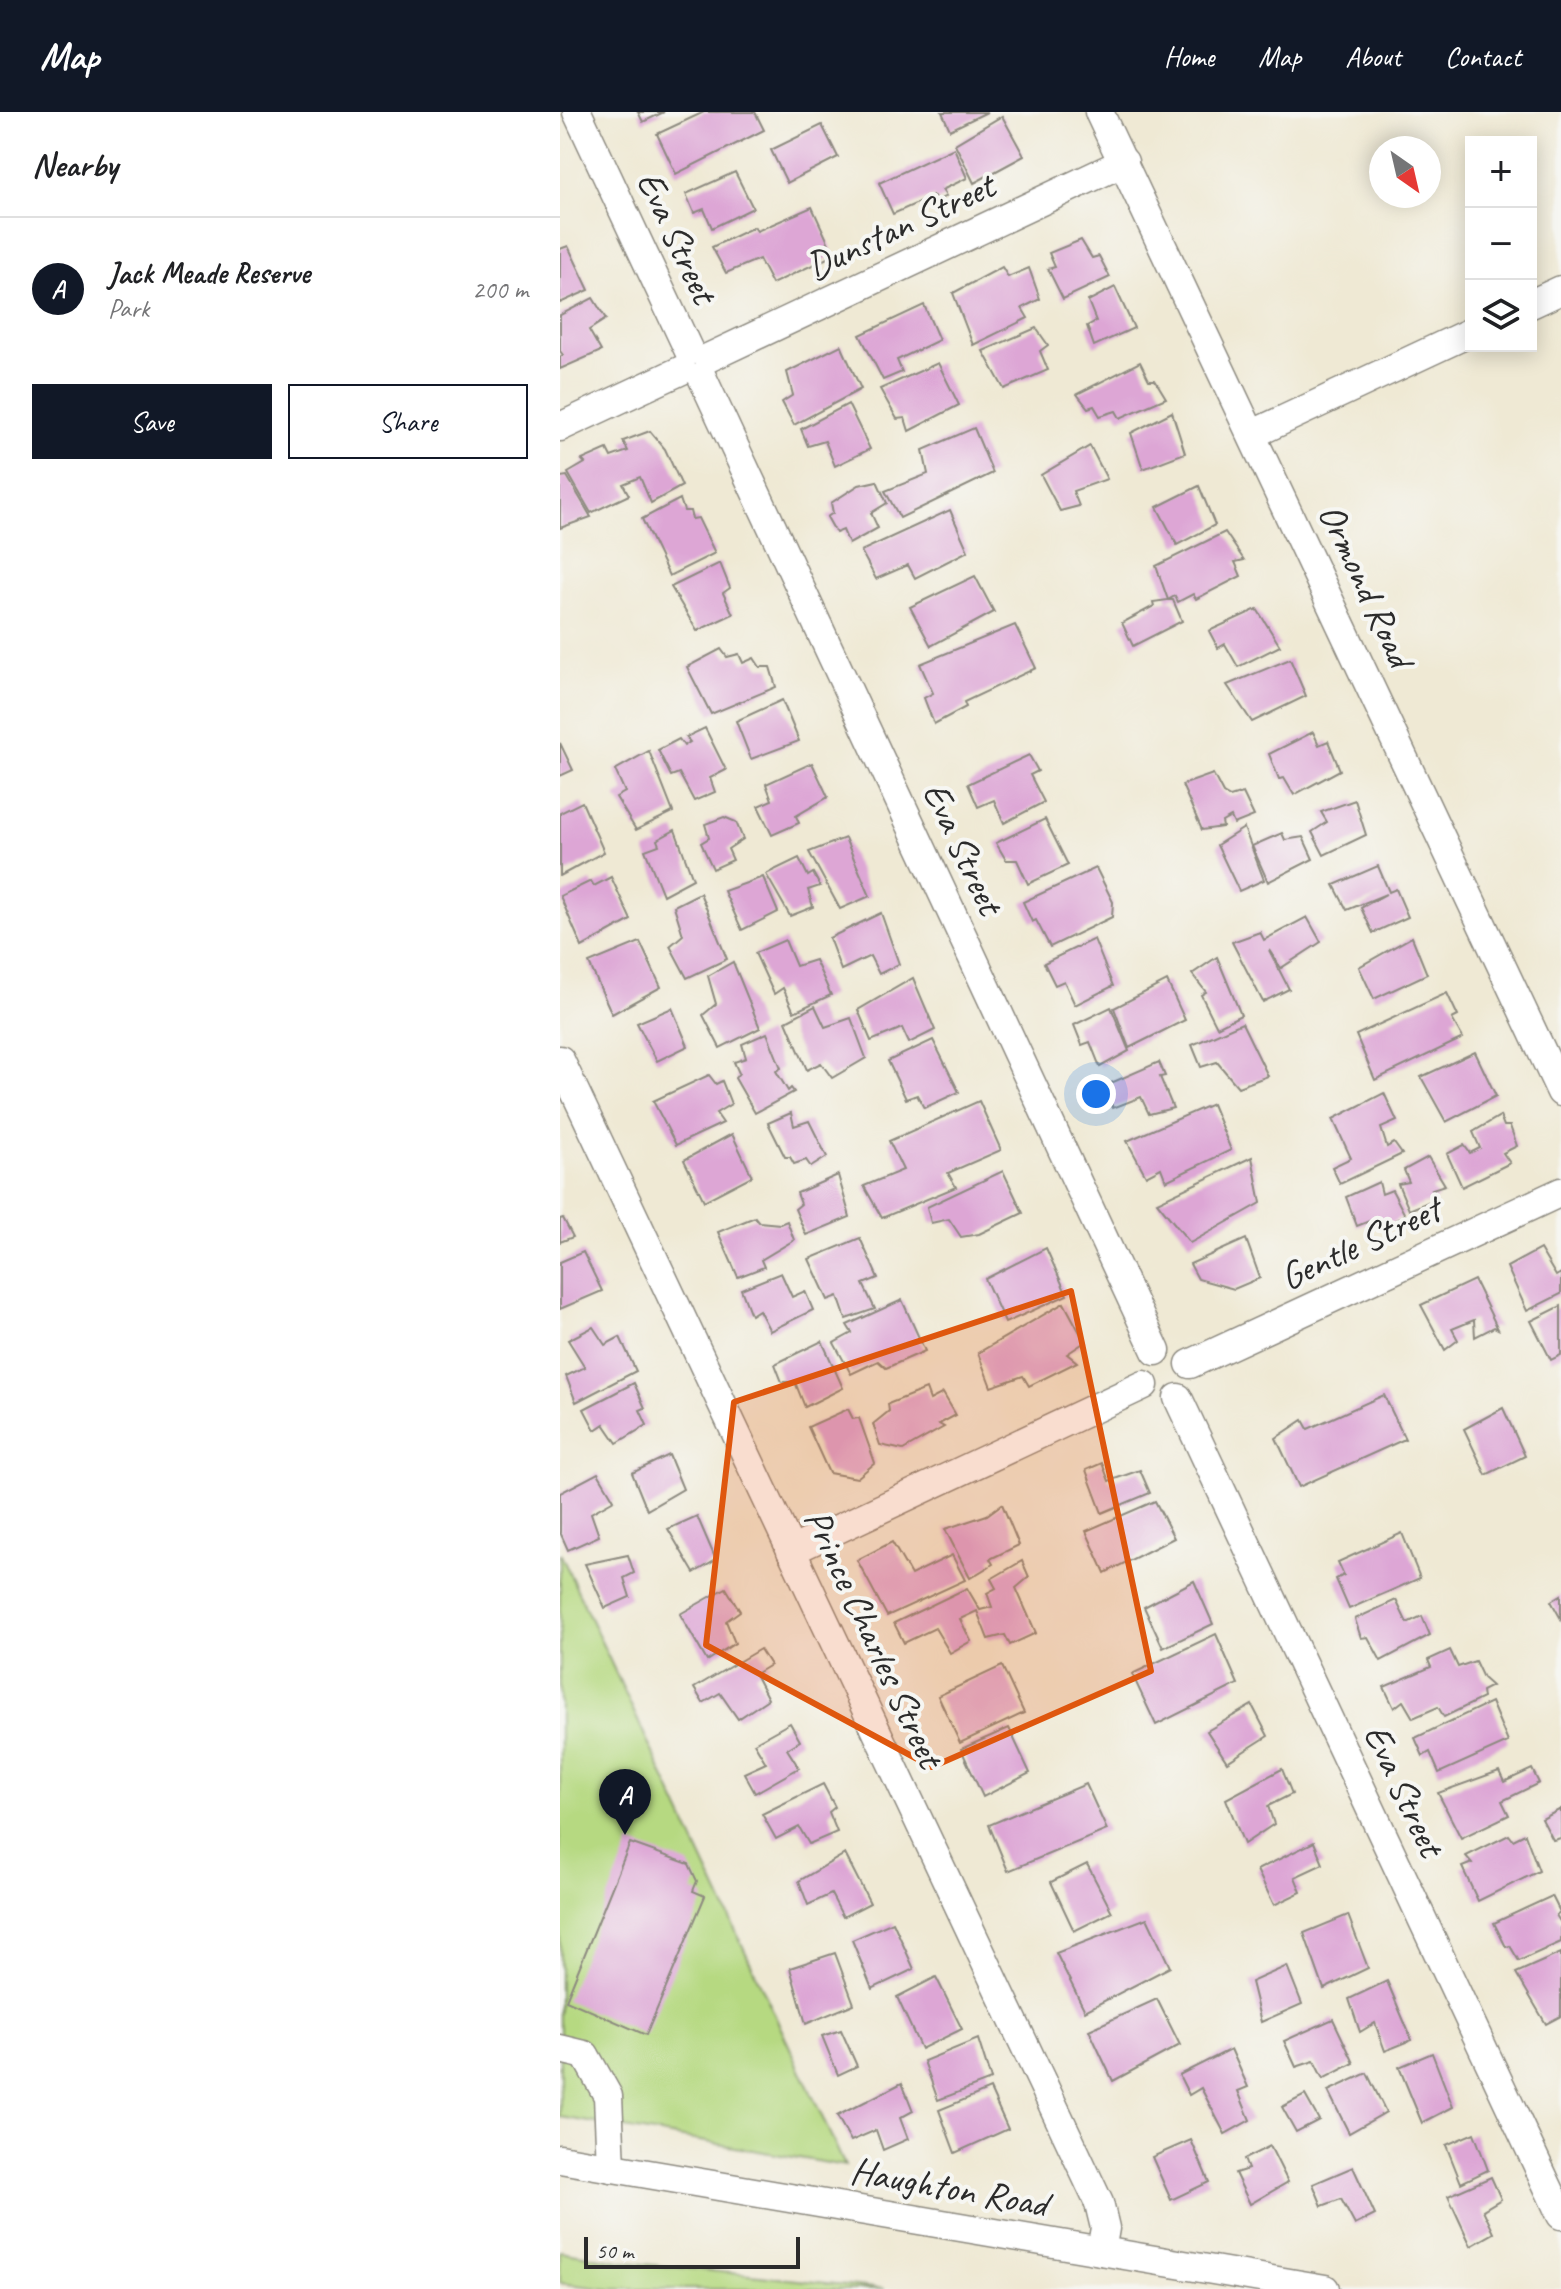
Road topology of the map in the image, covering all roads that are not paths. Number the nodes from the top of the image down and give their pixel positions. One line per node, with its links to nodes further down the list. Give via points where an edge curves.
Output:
1 (577, 112): 7 (street, Eva Street)
2 (1099, 112): 3 (street, Ormond Road)
3 (1124, 162): 7 (street, Dunstan Street); 9 (street, Ormond Road)
4 (1561, 290): 5 (street)
5 (1537, 301)
6 (1465, 335): 9 (street)
7 (695, 364): 8 (street, Dunstan Street); 13 (street, Eva Street)
8 (560, 427)
9 (1253, 434): 11 (street, Ormond Road)
10 (560, 1060): 17 (street, Prince Charles Street)
11 (1561, 1092)
12 (1561, 1192): 14 (street, Gentle Street)
13 (1156, 1351): 14 (street, via 1181,1353); 15 (street, via 1143,1365)
14 (1190, 1364): 16 (street, via 1191,1383)
15 (1144, 1385): 16 (street, via 1163,1399); 17 (street)
16 (1178, 1398): 21 (street, Eva Street)
17 (791, 1551): 22 (street, Prince Charles Street, via 1099,2203 1105,2228)
18 (560, 2049): 20 (street, via 585,2055 608,2096)
19 (560, 2159): 20 (street, Haughton Road)
20 (611, 2168): 22 (street, Haughton Road)
21 (1561, 2215)
22 (1101, 2251): 23 (street, Haughton Road)
23 (1325, 2289)

